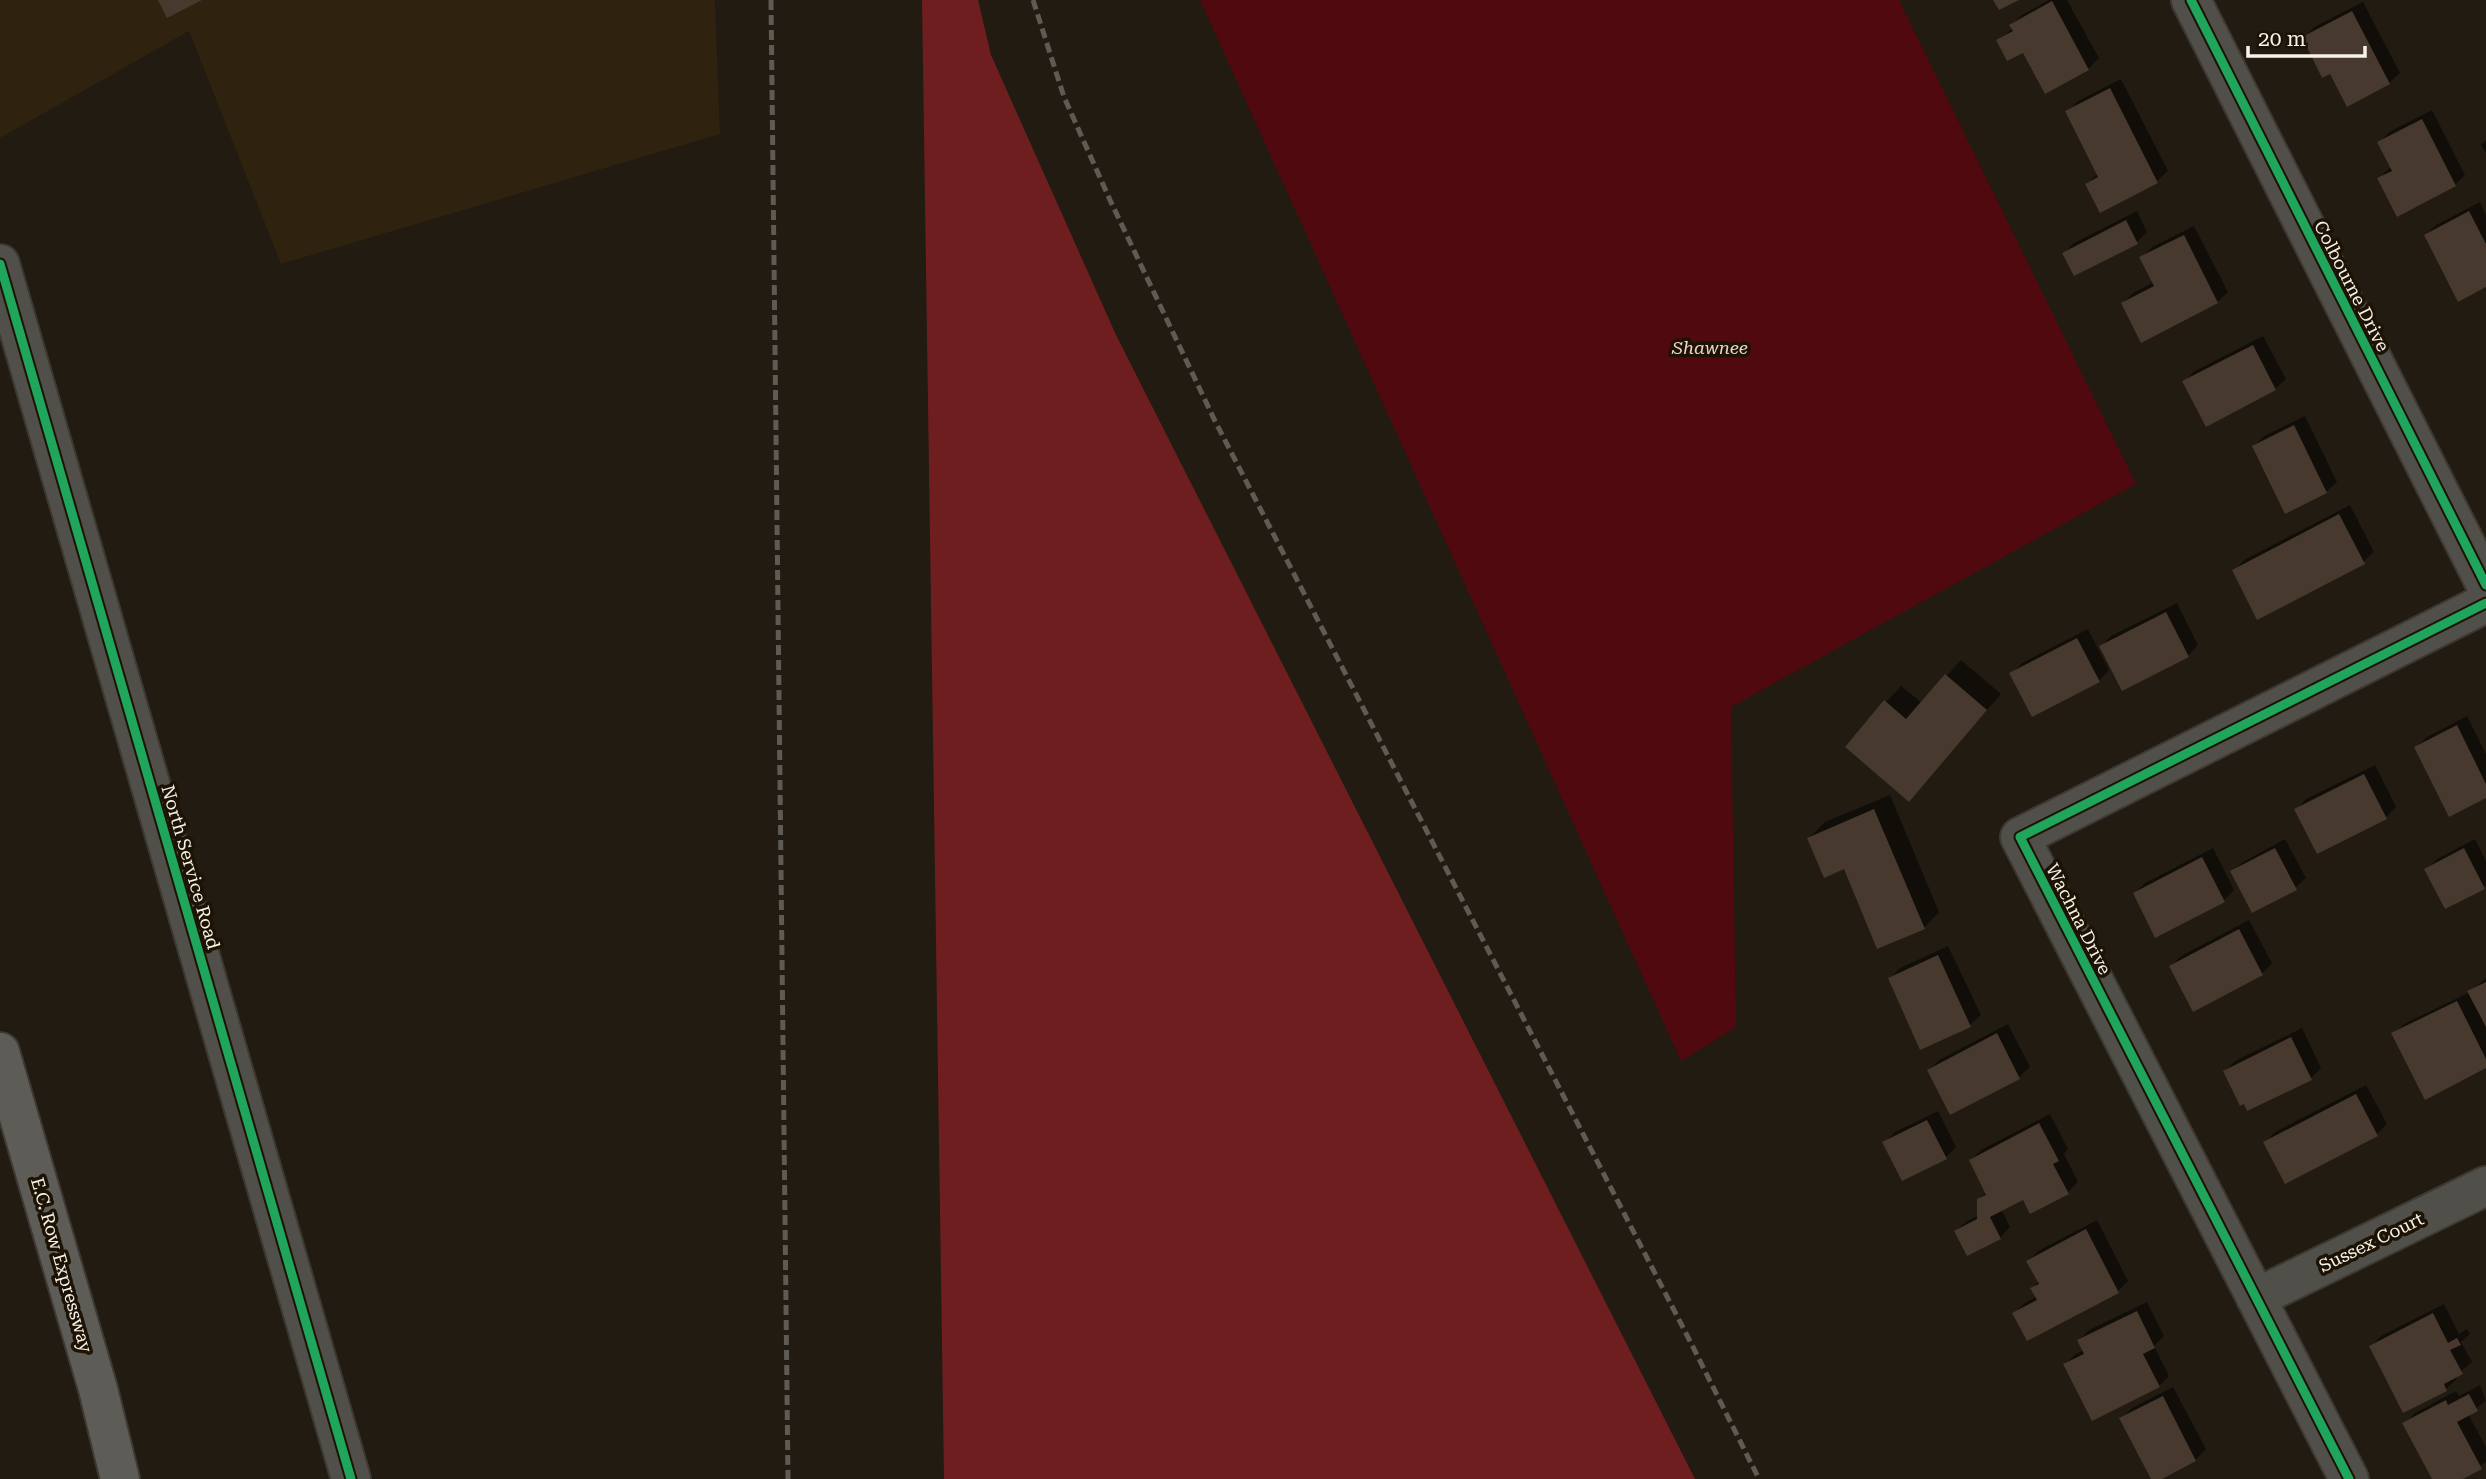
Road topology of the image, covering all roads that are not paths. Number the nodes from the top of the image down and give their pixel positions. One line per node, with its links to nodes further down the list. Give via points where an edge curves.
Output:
1 (2191, 0): 3 (street, Colbourne Drive)
2 (0, 264): 9 (street, North Service Road)
3 (2486, 585)
4 (2486, 603): 7 (street, Wachna Drive, via 2020,837)
5 (0, 1052): 8 (highway, E.C. Row Expressway)
6 (2486, 1186): 7 (street, Sussex Court)
7 (2256, 1298): 10 (street, Wachna Drive)
8 (120, 1479)
9 (351, 1479)
10 (2349, 1479)

